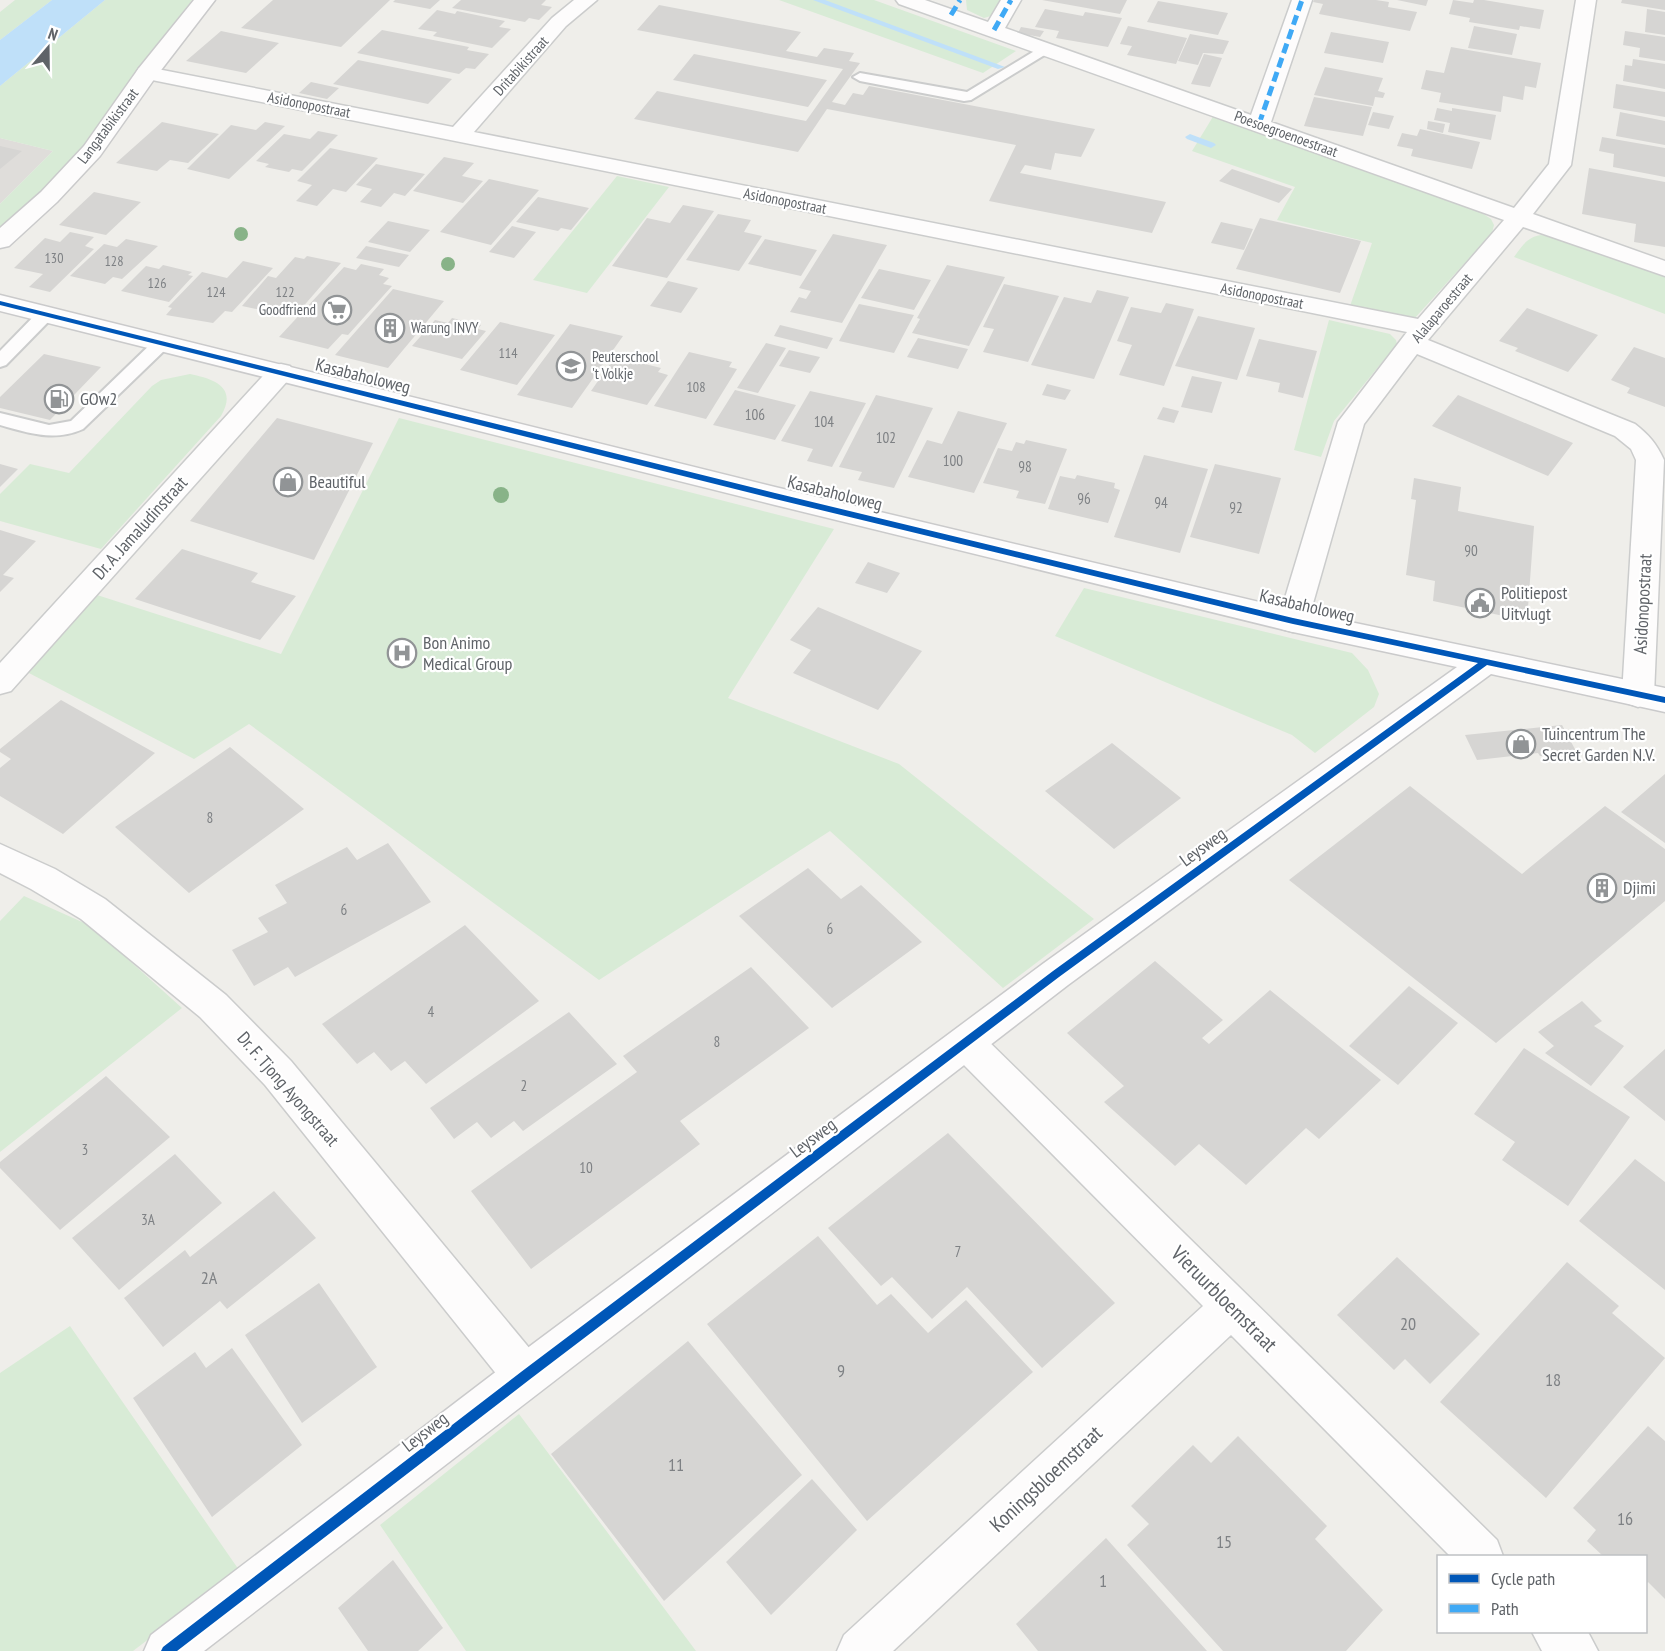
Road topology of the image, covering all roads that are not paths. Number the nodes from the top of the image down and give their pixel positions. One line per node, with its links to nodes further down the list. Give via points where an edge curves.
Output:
1 (205, 0): 10 (street, Langatabikistraat)
2 (587, 0): 13 (street, Dritabikistraat, via 559,22)
3 (906, 0): 7 (street, Poesoegroenoestraat)
4 (1011, 0): 8 (street)
5 (1302, 0): 12 (street)
6 (1586, 0): 14 (street, Alalaparoestraat, via 1560,165)
7 (955, 8): 8 (street, Poesoegroenoestraat)
8 (994, 30): 9 (street, Poesoegroenoestraat)
9 (1046, 48): 11 (lane, via 971,96); 12 (street, Poesoegroenoestraat)
10 (147, 73): 13 (street, Asidonopostraat); 15 (street, Langatabikistraat, via 92,151)
11 (860, 77)
12 (1259, 124): 14 (street, Poesoegroenoestraat)
13 (458, 136): 19 (street, Asidonopostraat)
14 (1520, 217): 16 (street, Poesoegroenoestraat); 19 (street, Alalaparoestraat)
15 (0, 241)
16 (1665, 269)
17 (0, 303): 18 (street, Kasabaholoweg)
18 (46, 314): 20 (street, Kasabaholoweg); 21 (lane)
19 (1418, 335): 24 (street, Alalaparoestraat, via 1350,422); 27 (street, Asidonopostraat, via 1625,430 1643,444 1650,460)
20 (162, 343): 22 (street, Kasabaholoweg); 23 (lane, via 77,425 66,431 53,432)
21 (0, 362)
22 (281, 372): 24 (street, Kasabaholoweg); 26 (street, Dr. A. Jamaludinstraat)
23 (0, 419)
24 (1293, 621): 25 (street, Kasabaholoweg)
25 (1486, 662): 27 (street, Kasabaholoweg); 30 (street, Leysweg)
26 (0, 683)
27 (1638, 695): 28 (street, Kasabaholoweg)
28 (1665, 700)
29 (0, 858): 32 (street, Dr. F. Tjong Ayongstraat, via 93,909 213,1006 278,1073)
30 (966, 1043): 31 (street, Vieruurbloemstraat); 32 (street, Leysweg)
31 (1231, 1307): 33 (street, Vieruurbloemstraat); 36 (street, Koningsbloemstraat)
32 (525, 1376): 35 (street, Leysweg)
33 (1478, 1555)
34 (1557, 1633): 37 (street)
35 (167, 1651)
36 (860, 1651)
37 (1575, 1651)

